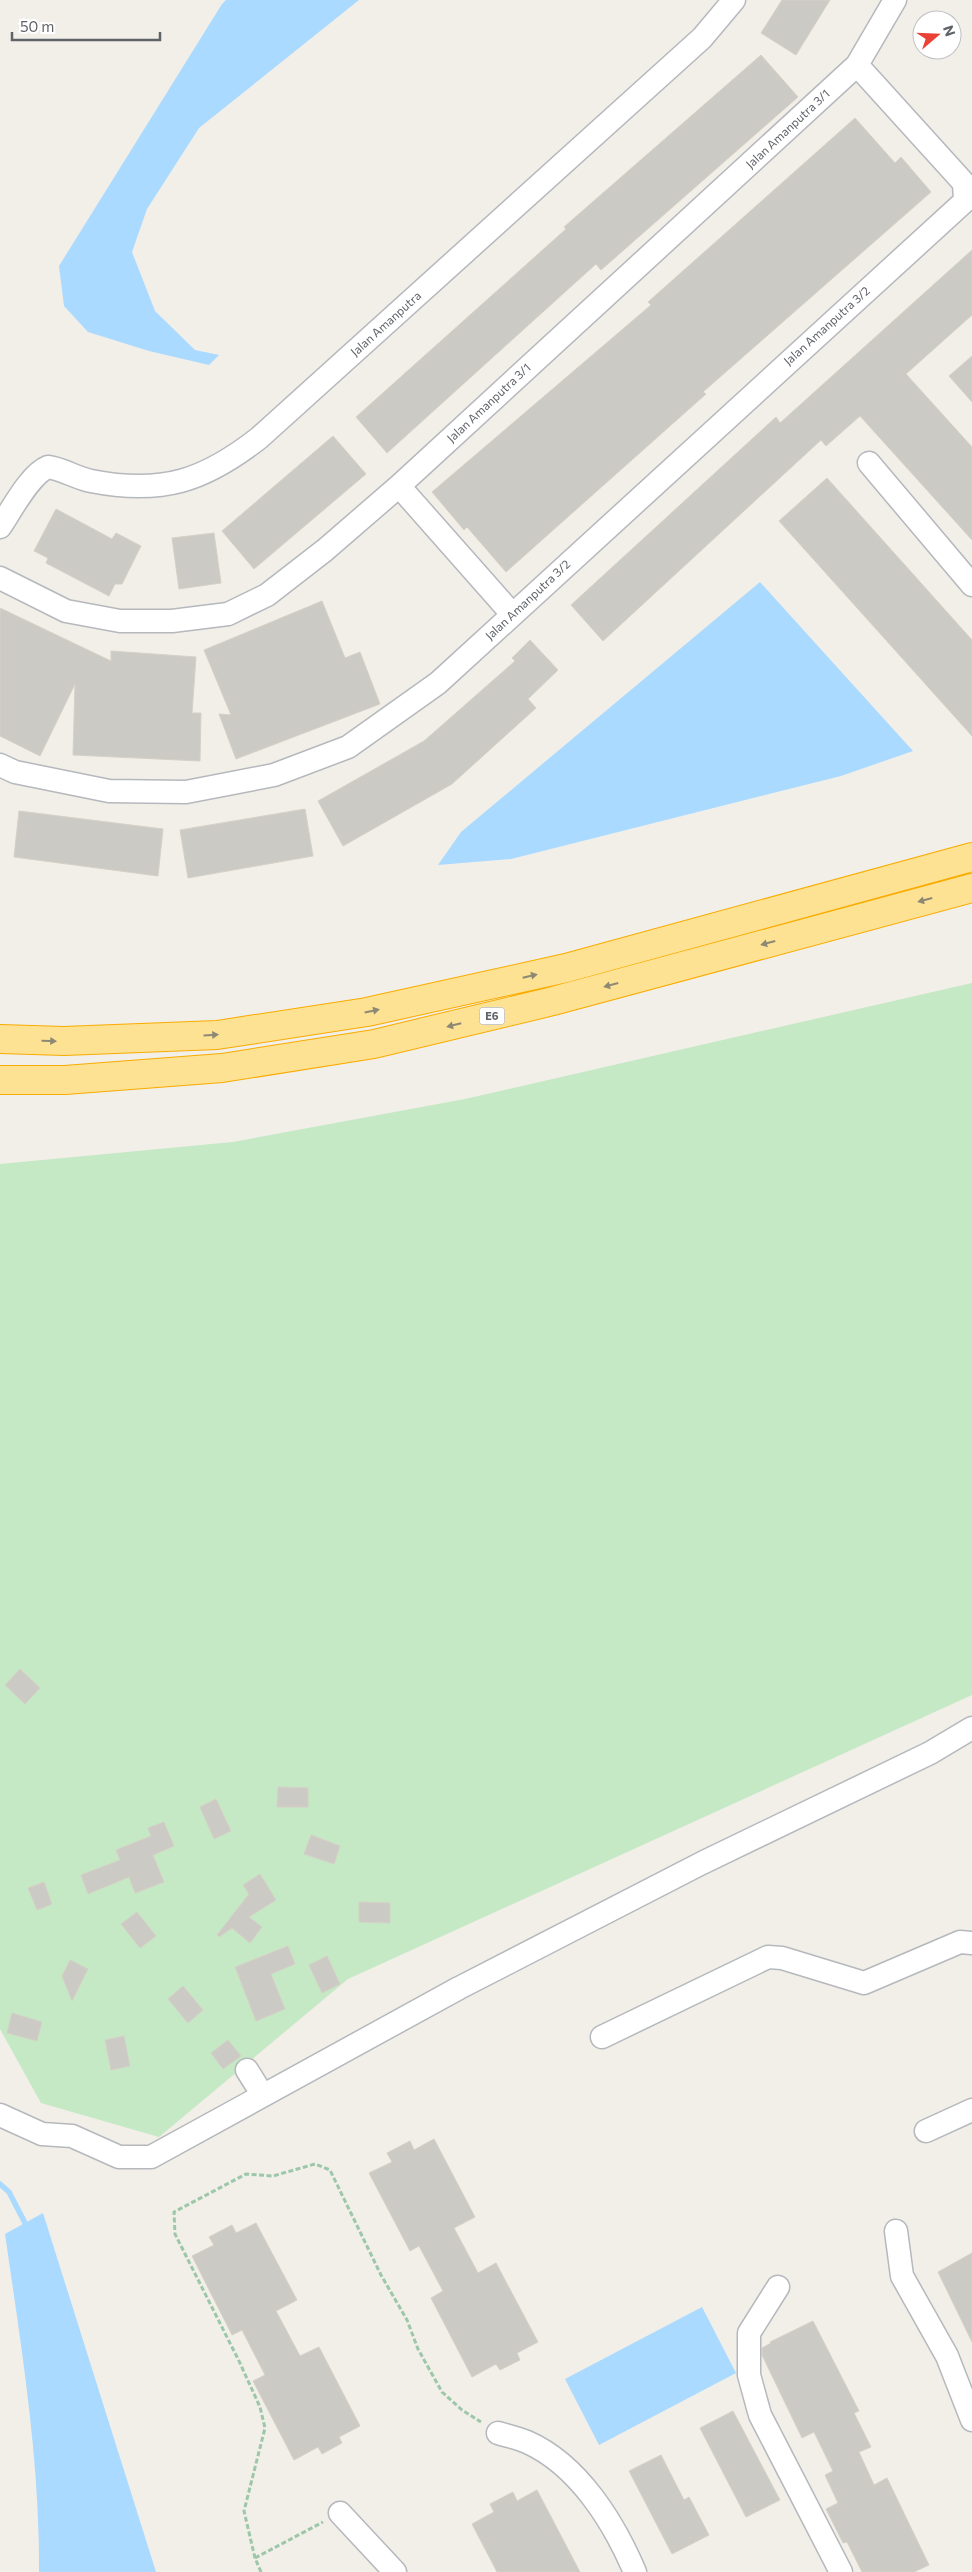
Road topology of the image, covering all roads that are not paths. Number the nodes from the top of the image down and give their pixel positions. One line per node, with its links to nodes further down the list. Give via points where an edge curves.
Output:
1 (734, 0): 6 (street, Jalan Amanputra, via 702,38 230,461 196,478 139,488 90,481 48,466 28,486)
2 (895, 0): 3 (street, Jalan Amanputra 3/1)
3 (857, 65): 5 (street, Jalan Amanputra 3/1); 9 (street, Jalan Amanputra 3/2, via 964,183 965,201)
4 (869, 463): 8 (street)
5 (399, 486): 7 (street, Jalan Amanputra 3/1, via 267,595 228,614 172,621 120,621 66,611); 9 (street)
6 (0, 527)
7 (0, 578)
8 (972, 585)
9 (512, 614): 10 (street, Jalan Amanputra 3/2, via 438,683 348,747 274,775 186,792 109,791 15,772)
10 (0, 765)
11 (972, 857): 13 (highway, one-way to 11, via 64,1041 217,1035 367,1012 566,968)
12 (972, 888): 14 (highway, E6, one-way to 14, via 553,1001 374,1044 222,1068 65,1080)
13 (0, 1039)
14 (0, 1080)
15 (972, 1728): 19 (street, via 930,1753 702,1863 459,1988)
16 (972, 1943): 17 (street, via 960,1942 864,1982 782,1958 768,1957)
17 (602, 2037)
18 (247, 2070): 19 (street)
19 (262, 2094): 21 (street, via 176,2144 145,2158 119,2157 72,2136 42,2134)
20 (972, 2110): 22 (street)
21 (0, 2116)
22 (926, 2131)
23 (896, 2231): 25 (street, via 902,2276 947,2356)
24 (778, 2287): 30 (street, via 749,2333 749,2376 760,2415)
25 (972, 2420)
26 (498, 2433): 29 (street, via 528,2442 573,2476 621,2540)
27 (340, 2513): 28 (street)
28 (395, 2572)
29 (635, 2572)
30 (841, 2572)

